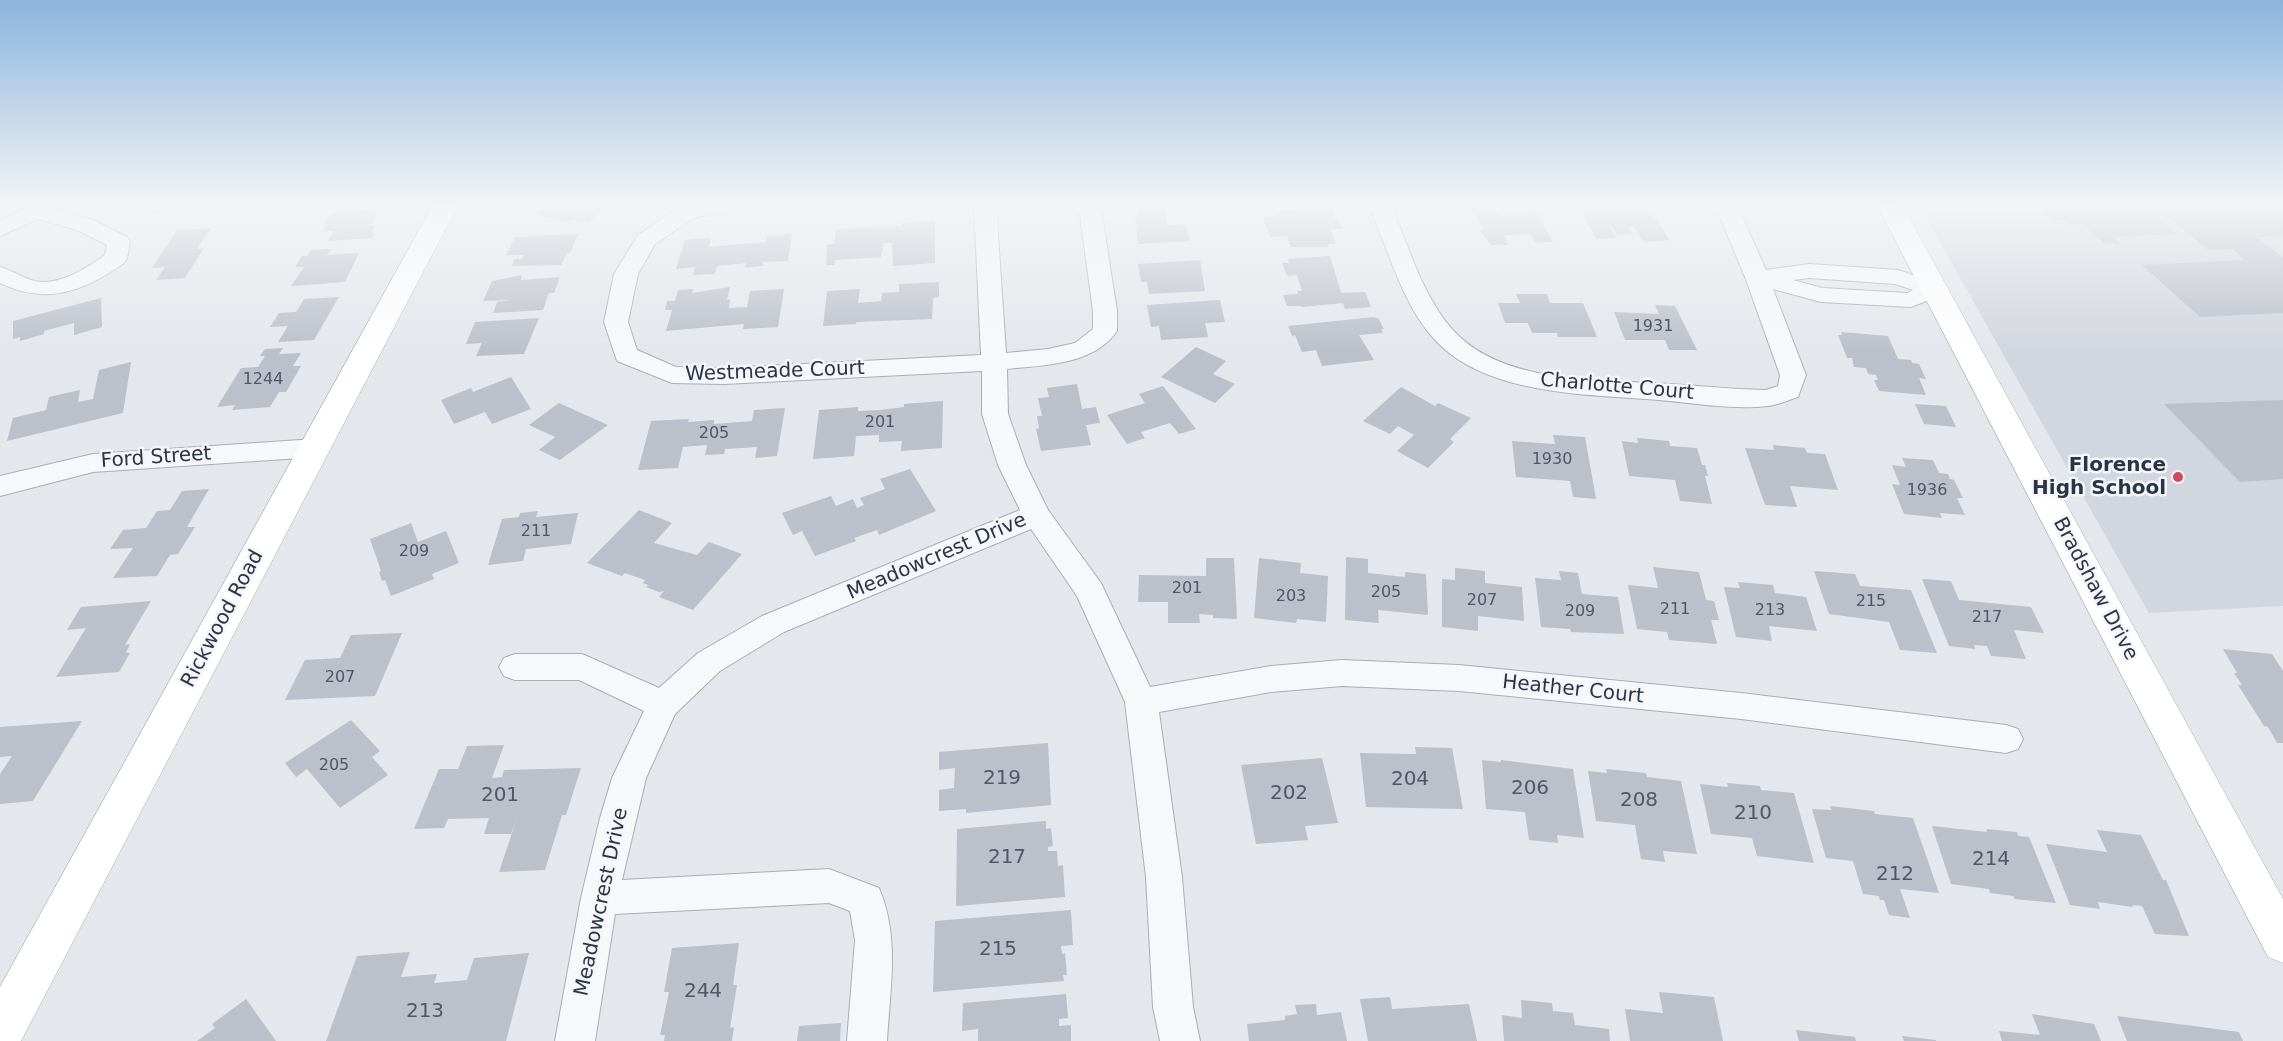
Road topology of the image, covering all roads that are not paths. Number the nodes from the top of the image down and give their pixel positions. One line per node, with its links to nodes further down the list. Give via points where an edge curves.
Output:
1 (117, 254): 9 (street, via 91,276 57,286 29,287)
2 (420, 254): 13 (main road, Rickwood Road)
3 (638, 254): 12 (street, Westmeade Court, via 626,274 616,322 626,355 672,375 724,376)
4 (988, 254): 12 (street)
5 (1097, 254): 12 (street, Westmeade Court, via 1105,332 1083,349)
6 (1401, 254): 10 (street, Charlotte Court, via 1425,307 1444,335 1477,360 1528,378 1588,387 1737,398 1768,398 1789,391 1793,375)
7 (1747, 254): 10 (street, Charlotte Court)
8 (1915, 254): 11 (main road, Bradshaw Drive)
9 (0, 274)
10 (1757, 277): 11 (street, via 1821,295 1911,300)
11 (1934, 290): 21 (main road, Bradshaw Drive)
12 (994, 362): 15 (street, via 994,414)
13 (315, 448): 14 (street, Ford Street, via 93,462); 22 (main road, Rickwood Road)
14 (0, 486)
15 (1036, 516): 17 (street, Meadowcrest Drive, via 1090,591); 18 (street, Meadowcrest Drive, via 773,624 709,662)
16 (515, 667): 18 (street, via 582,668)
17 (1142, 702): 19 (street, Heather Court, via 1271,679 1342,673 1459,678 1741,706); 25 (street, Meadowcrest Drive, via 1164,876 1173,1007)
18 (663, 705): 20 (street, Meadowcrest Drive, via 629,778)
19 (2006, 739)
20 (598, 898): 23 (street, Meadowcrest Drive); 24 (street, via 829,886 866,900 874,940)
21 (2283, 942)
22 (0, 1033)
23 (575, 1041)
24 (867, 1041)
25 (1180, 1041)

